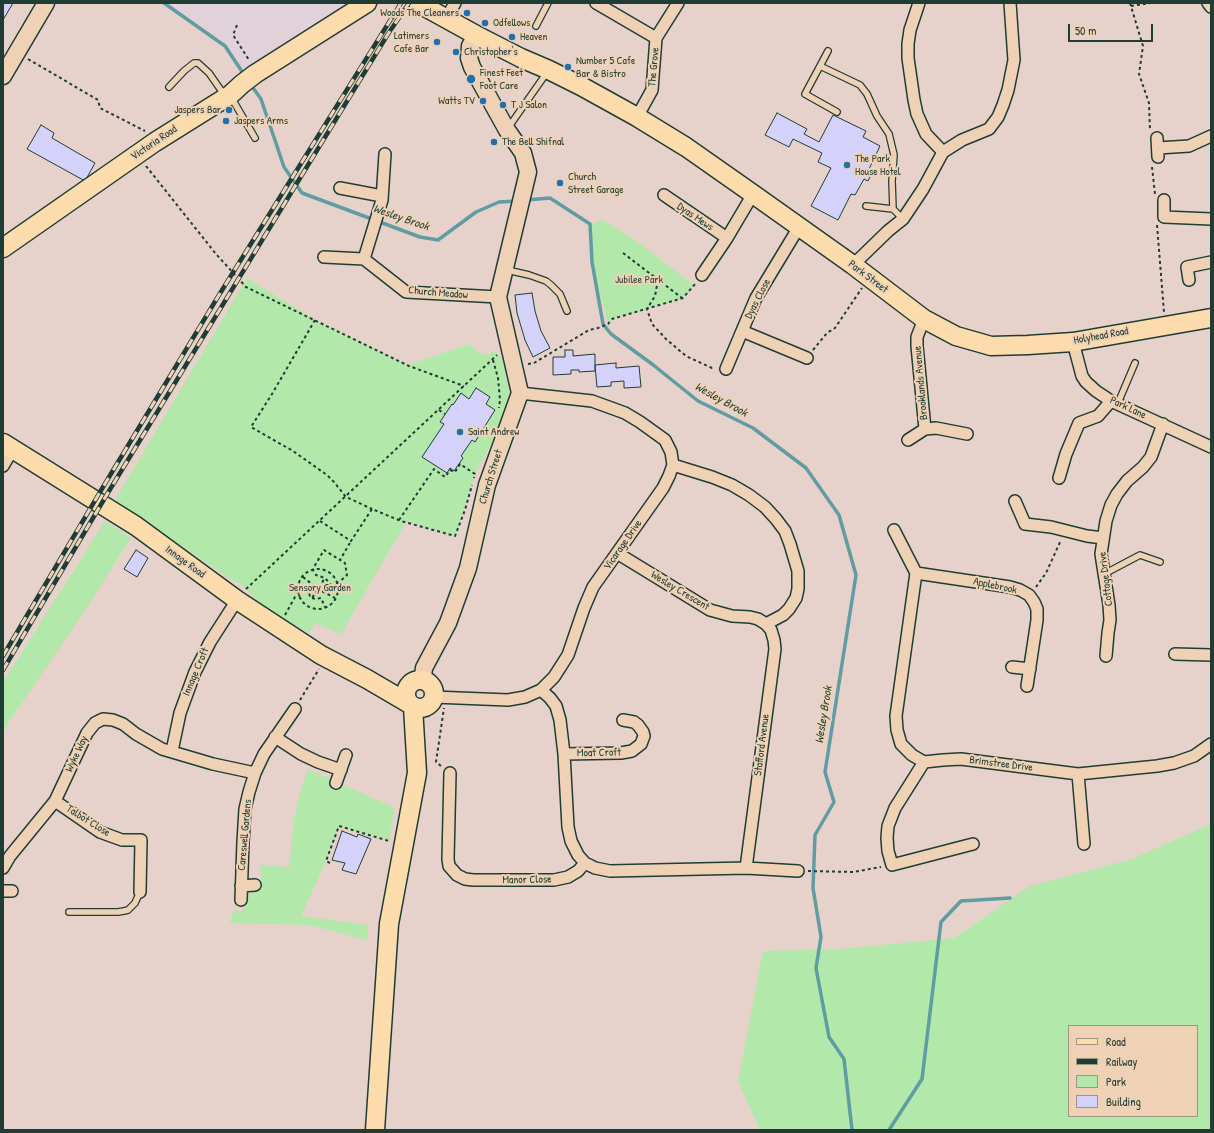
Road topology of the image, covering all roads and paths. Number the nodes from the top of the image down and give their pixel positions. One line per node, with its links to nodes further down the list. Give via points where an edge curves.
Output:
1 (46, 3): 20 (street)
2 (367, 3): 24 (main road, Victoria Road)
3 (418, 3): 14 (main road, Park Street)
4 (455, 3): 14 (street)
5 (548, 3): 16 (lane)
6 (596, 3): 18 (street, The Grove)
7 (678, 3): 18 (street, The Grove)
8 (919, 3): 33 (street, via 908,44 914,100 926,134)
9 (1010, 3): 33 (street, via 1014,60 1008,90 998,117 989,129 962,140)
10 (1151, 3): 12 (path)
11 (1208, 3): 13 (street)
12 (1131, 6)
13 (1211, 7)
14 (446, 18): 17 (main road, Park Street)
15 (237, 25): 24 (path, via 233,35)
16 (536, 26)
17 (476, 35): 22 (main road, Park Street); 28 (street, via 470,46 472,68)
18 (656, 38): 27 (street, The Grove, via 652,90)
19 (828, 51): 21 (lane)
20 (17, 52): 23 (street); 31 (path, via 98,100 100,108 142,129)
21 (820, 66): 26 (lane, via 805,94); 42 (lane, via 860,85 889,134 894,155)
22 (549, 70): 27 (main road, Park Street); 28 (lane)
23 (3, 76)
24 (242, 85): 25 (lane, via 209,73 198,63 184,71); 30 (lane); 31 (main road, Victoria Road)
25 (170, 87)
26 (837, 112)
27 (637, 117): 37 (main road, Park Street, via 686,147)
28 (507, 130): 53 (street, via 523,152 528,172)
29 (1211, 136): 32 (street, via 1189,146)
30 (255, 138)
31 (154, 142): 34 (main road, Victoria Road)
32 (1158, 148)
33 (943, 152): 43 (street)
34 (137, 154): 47 (main road, Victoria Road); 64 (path, via 216,254 246,287)
35 (385, 154): 39 (street)
36 (340, 188): 39 (street)
37 (753, 194): 45 (main road, Park Street); 46 (street)
38 (664, 195): 46 (street, Dyas Mews)
39 (382, 196): 50 (street)
40 (1164, 200): 44 (street, via 1164,217)
41 (866, 206): 42 (lane)
42 (893, 209): 43 (lane)
43 (903, 219): 52 (street)
44 (1211, 221)
45 (799, 227): 52 (main road, Park Street); 65 (street, Dyas Close, via 756,298)
46 (727, 238): 54 (street)
47 (3, 248)
48 (623, 253): 56 (path)
49 (324, 257): 50 (street)
50 (364, 259): 58 (street, Church Meadow, via 406,292)
51 (1211, 262): 57 (street, via 1187,267)
52 (853, 265): 55 (main road, Park Street)
53 (505, 270): 58 (street); 61 (lane, via 546,281 560,294)
54 (702, 275): 59 (path)
55 (869, 277): 63 (main road, Park Street); 69 (path, via 835,328 827,333)
56 (658, 280): 59 (path); 60 (path, via 655,296)
57 (1189, 280)
58 (498, 297): 67 (street)
59 (682, 298): 60 (path)
60 (647, 309): 72 (path, via 612,319 608,324 589,330 534,362); 73 (path, via 652,324 686,356 712,368)
61 (567, 311)
62 (1211, 318): 66 (main road, Holyhead Road)
63 (924, 319): 68 (main road, Park Street, via 956,336); 81 (street, Brooklands Avenue, via 917,336 917,346)
64 (315, 320): 74 (path, via 408,366); 91 (path, via 251,427 293,451 327,475)
65 (742, 331): 69 (street, Dyas Close); 73 (street)
66 (1073, 342): 68 (main road, Holyhead Road); 76 (street, Park Lane, via 1078,367 1086,382)
67 (508, 344): 70 (path); 72 (street)
68 (991, 346)
69 (807, 358)
70 (492, 360): 74 (path); 78 (path, via 498,378)
71 (1135, 363): 76 (lane)
72 (514, 368): 75 (street)
73 (726, 368)
74 (464, 386): 77 (path)
75 (520, 393): 86 (street, via 592,401 625,413 665,440 671,452); 127 (street, Church Street, via 487,485 468,568 448,623 424,668 423,677)
76 (1114, 402): 80 (street, Park Lane); 90 (street, via 1098,416 1075,422)
77 (439, 410): 79 (path); 91 (path)
78 (499, 413)
79 (445, 414)
80 (1163, 424): 85 (street, Park Lane); 97 (street, Cottage Drive, via 1151,457 1127,481 1111,505)
81 (924, 429): 82 (street, Brooklands Avenue, via 936,428); 83 (street)
82 (967, 434)
83 (908, 440)
84 (8, 446): 87 (street); 115 (main road, Innage Road, via 136,526)
85 (1211, 447)
86 (673, 465): 100 (street, Vicarage Drive, via 663,488); 117 (street, via 732,485 764,507 785,531 796,562 798,589 789,609)
87 (3, 466)
88 (478, 470): 89 (path)
89 (475, 474): 94 (path, via 460,464 456,472 450,470 445,476 434,469); 94 (path, via 455,536)
90 (1059, 478)
91 (346, 497): 93 (path); 95 (path)
92 (1014, 501): 97 (street, via 1025,524)
93 (372, 509): 94 (path); 99 (path)
94 (399, 520)
95 (320, 521): 99 (path); 115 (path)
96 (894, 530): 104 (street)
97 (1103, 538): 105 (street, Cottage Drive, via 1100,554)
98 (1062, 539): 112 (path, via 1046,573)
99 (350, 541): 101 (path)
100 (617, 553): 117 (street, Wesley Crescent, via 710,610 732,616 750,617); 126 (street, Vicarage Drive, via 593,587 568,655)
101 (340, 560): 103 (path, via 324,550); 108 (path, via 345,563 347,575)
102 (1160, 562): 105 (lane, via 1140,556)
103 (313, 570): 106 (path); 107 (path, via 316,575); 108 (path, via 321,569 328,572)
104 (916, 573): 112 (street, Applebrook, via 1010,586); 136 (street, via 896,730 901,744)
105 (1104, 574): 121 (street, Cottage Drive, via 1110,605)
106 (302, 577): 109 (path); 110 (path)
107 (325, 578): 108 (path, via 332,585); 109 (path)
108 (338, 584): 114 (path)
109 (318, 589): 113 (path); 114 (path)
110 (299, 591): 111 (path); 113 (path, via 308,591)
111 (300, 595): 116 (path, via 311,607); 118 (path, via 295,598)
112 (1029, 596): 124 (street, Applebrook, via 1037,609)
113 (312, 598): 116 (path, via 321,598)
114 (336, 599): 116 (path)
115 (237, 600): 118 (main road, Innage Road); 133 (street, Innage Croft, via 210,642 195,672 180,713)
116 (325, 607)
117 (766, 624): 150 (street, Stafford Avenue, via 771,630 774,649)
118 (278, 627): 122 (main road, Innage Road)
119 (1175, 654): 120 (street)
120 (1211, 655)
121 (1106, 656)
122 (327, 658): 127 (main road, Innage Road, via 367,679); 129 (path)
123 (1012, 667): 124 (street)
124 (1030, 669): 125 (street, Applebrook)
125 (1027, 686)
126 (542, 690): 128 (street, Vicarage Drive, via 508,700); 134 (street, via 556,706)
127 (414, 694): 128 (main road, via 430,684); 157 (main road, via 417,773 388,924)
128 (440, 697): 138 (path, via 436,762)
129 (295, 709): 131 (street, Careswell Gardens)
130 (623, 720): 134 (street, Moat Croft, via 634,722 642,728 644,736 641,744 632,751)
131 (275, 737): 137 (street, via 301,754); 139 (street, Careswell Gardens)
132 (1211, 744): 140 (street, Brimstree Drive, via 1194,756 1174,763)
133 (172, 752): 139 (street, Wyke Way); 142 (street, Wyke Way, via 151,743 118,722 103,719 95,723 87,733)
134 (564, 754): 147 (street, via 570,841)
135 (346, 755): 137 (street)
136 (924, 762): 140 (street, Brimstree Drive, via 961,759); 148 (street, via 895,808 888,826 888,851)
137 (341, 770): 141 (street)
138 (450, 773): 147 (street, Manor Close, via 448,859 449,866 457,876 473,880 554,880 568,877)
139 (255, 774): 153 (street, Careswell Gardens, via 246,809)
140 (1078, 774): 145 (street)
141 (336, 783)
142 (55, 800): 149 (street, Wyke Way); 154 (street, Talbot Close, via 105,834 122,840 141,840)
143 (389, 841): 146 (path, via 339,826 326,861)
144 (973, 844): 148 (street)
145 (1084, 844)
146 (330, 863)
147 (585, 863): 150 (street, via 610,871)
148 (892, 865): 151 (path, via 853,872)
149 (3, 868)
150 (746, 868): 151 (street)
151 (802, 871)
152 (255, 885): 153 (street)
153 (241, 886): 155 (street, Careswell Gardens)
154 (140, 892): 156 (lane, via 132,907 124,911)
155 (241, 900)
156 (69, 912)
157 (375, 1130)

